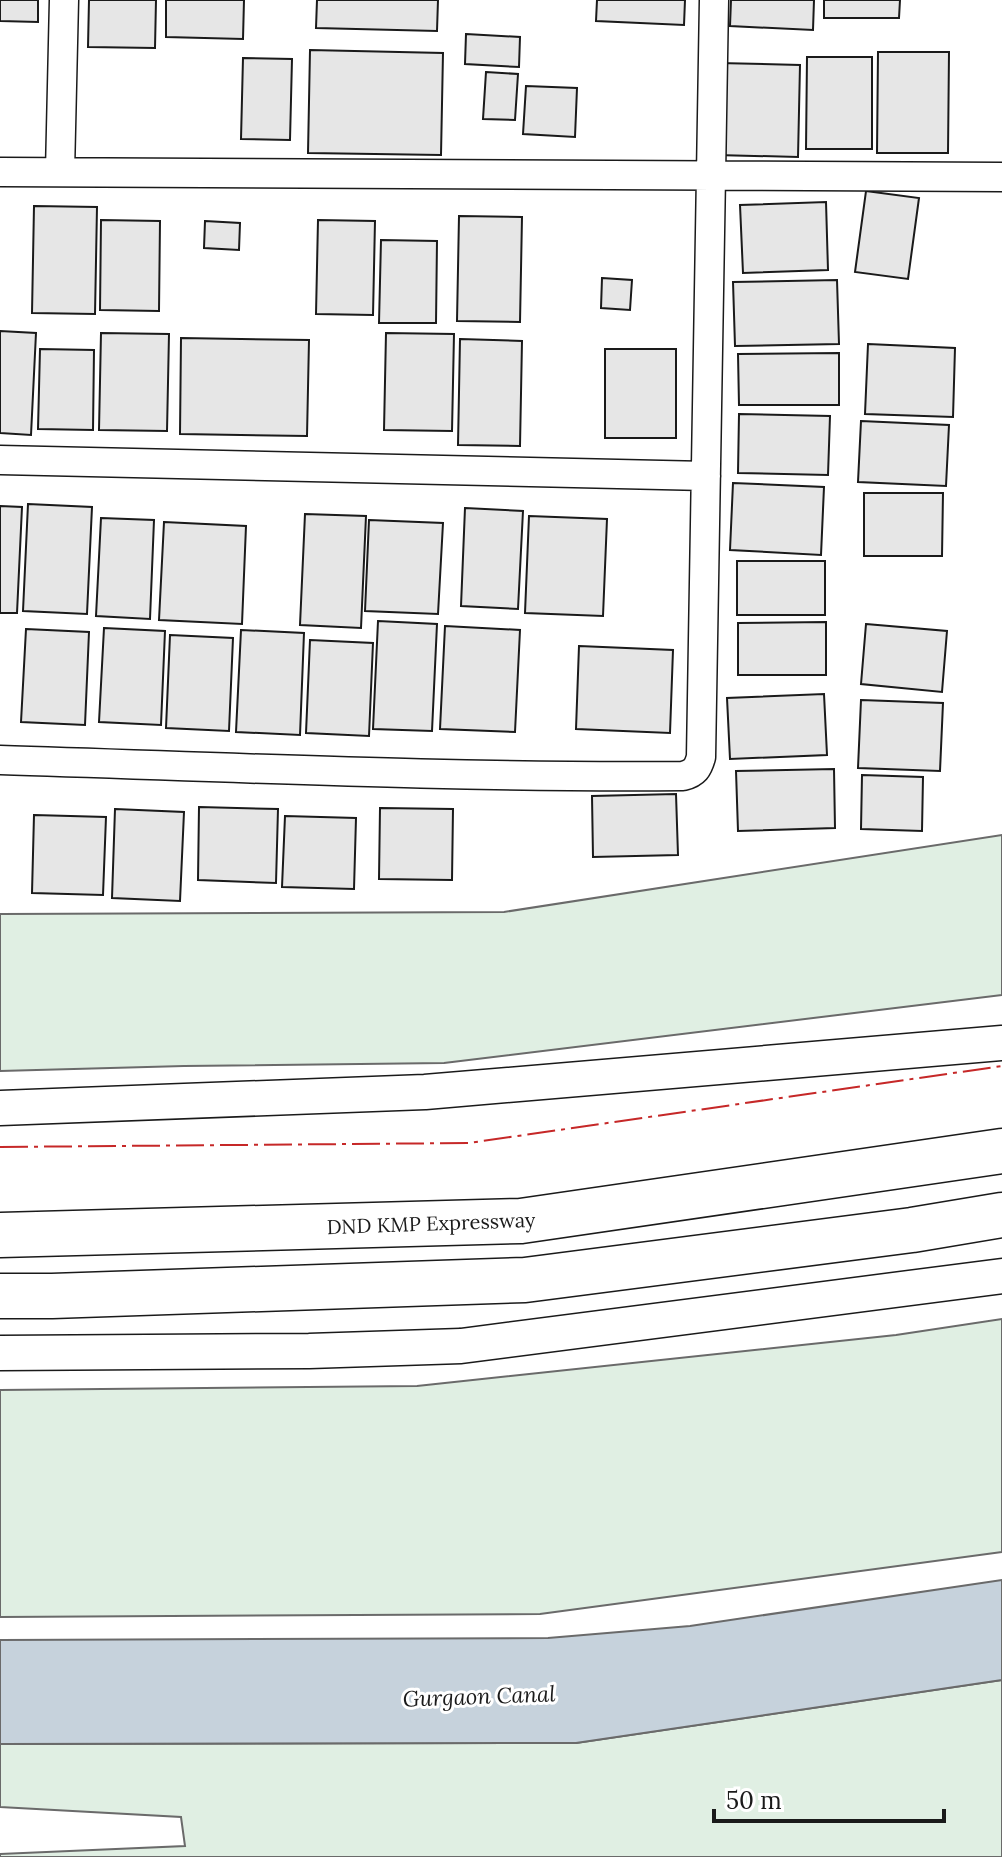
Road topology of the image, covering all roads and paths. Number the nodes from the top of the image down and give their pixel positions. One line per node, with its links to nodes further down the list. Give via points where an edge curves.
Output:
1 (64, 0): 4 (street)
2 (714, 0): 5 (street)
3 (0, 172): 4 (street)
4 (60, 172): 5 (street)
5 (711, 176): 6 (street); 8 (street)
6 (1002, 177)
7 (0, 460): 8 (street)
8 (706, 476): 9 (street, via 701,757 692,773 508,775)
9 (0, 760)
10 (1002, 1043): 11 (street, via 425,1092)
11 (0, 1108)
12 (1002, 1151): 14 (highway, DND KMP Expressway, via 521,1221)
13 (1002, 1215): 16 (highway, via 525,1280)
14 (0, 1235)
15 (1002, 1276): 17 (street, via 461,1346)
16 (0, 1296)
17 (0, 1353)

